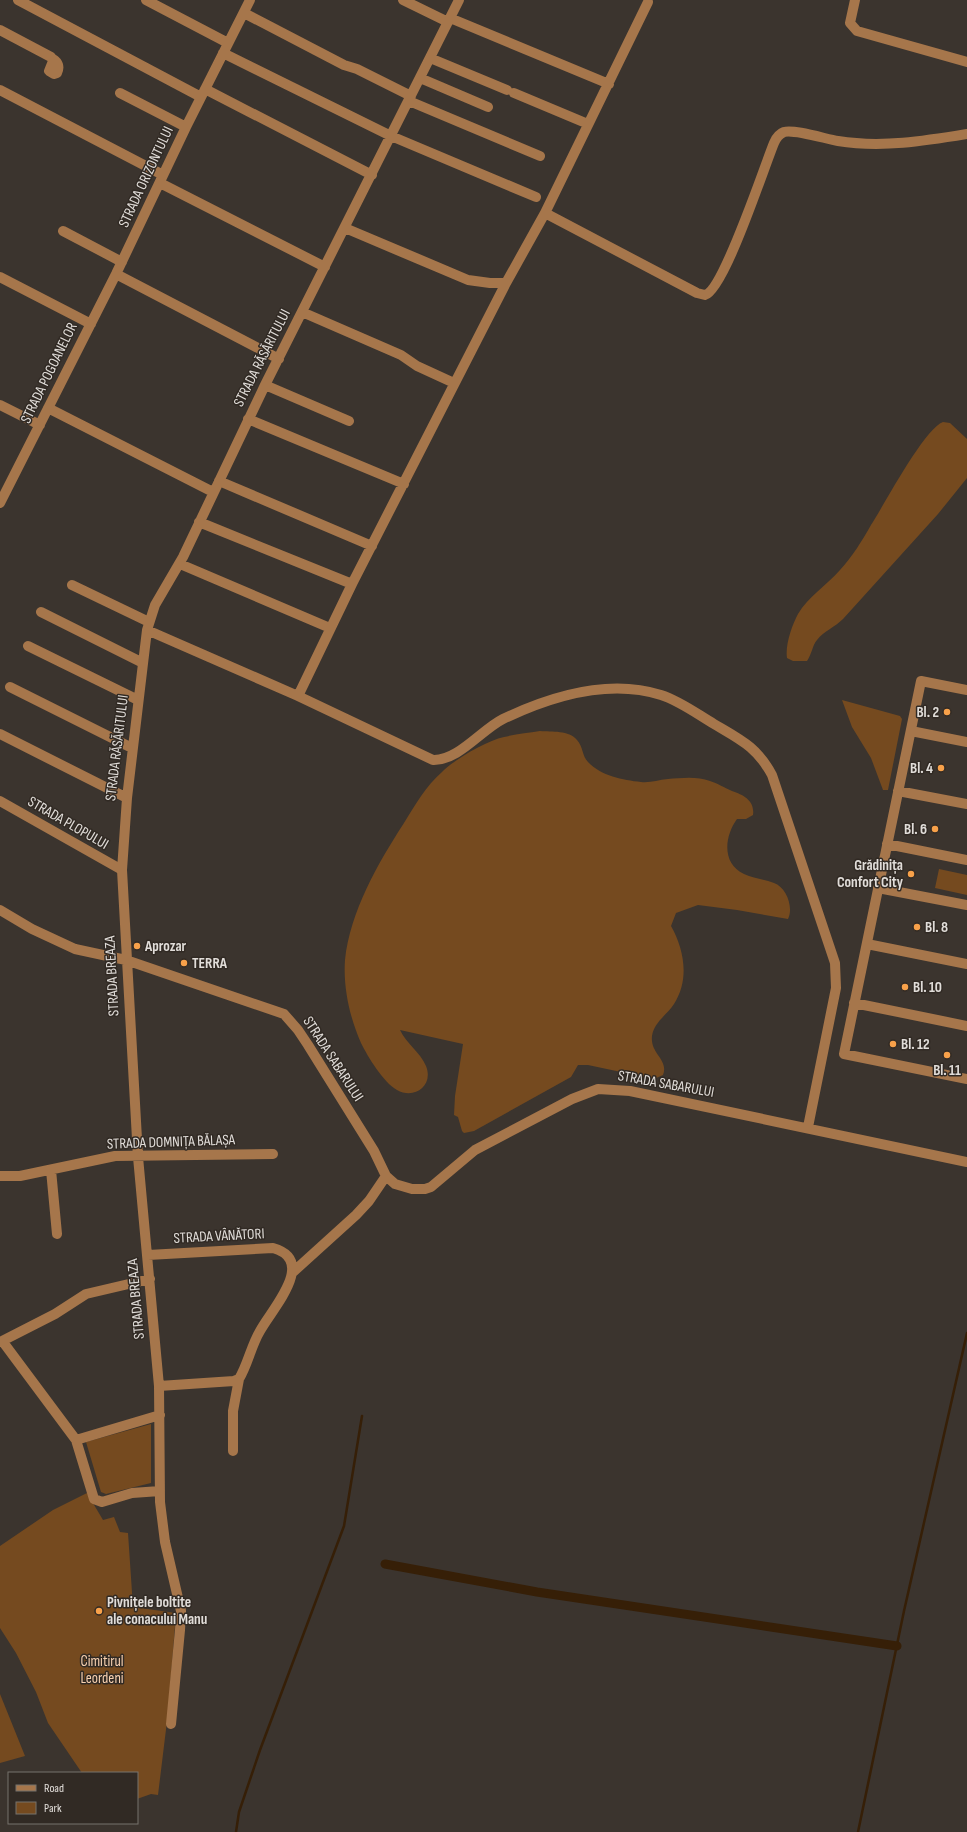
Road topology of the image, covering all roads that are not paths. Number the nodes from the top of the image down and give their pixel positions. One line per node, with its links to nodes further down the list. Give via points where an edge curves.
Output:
1 (18, 0): 20 (street)
2 (146, 0): 11 (street)
3 (250, 0): 8 (street, STRADA ORIZONTULUI)
4 (403, 0): 9 (street)
5 (459, 0): 9 (street, STRADA RĂSĂRITULUI)
6 (855, 0): 15 (street, via 850,23 857,31)
7 (648, 2): 17 (street)
8 (244, 12): 11 (street, STRADA ORIZONTULUI); 21 (street)
9 (449, 20): 13 (street, STRADA RĂSĂRITULUI); 17 (street)
10 (0, 30): 14 (street)
11 (228, 43): 12 (street, STRADA ORIZONTULUI)
12 (223, 53): 20 (street, STRADA ORIZONTULUI); 26 (street)
13 (430, 58): 16 (street, STRADA RĂSĂRITULUI); 23 (street)
14 (53, 59)
15 (967, 62)
16 (420, 78): 21 (street, STRADA RĂSĂRITULUI); 22 (street)
17 (609, 84): 23 (street)
18 (0, 90): 29 (street)
19 (120, 93): 24 (street)
20 (203, 93): 24 (street, STRADA ORIZONTULUI); 28 (street)
21 (410, 99): 26 (street, STRADA RĂSĂRITULUI); 27 (street)
22 (488, 107)
23 (588, 124): 31 (street)
24 (186, 127): 29 (street, STRADA ORIZONTULUI)
25 (967, 134): 31 (street, via 876,145 792,132 778,135 727,263 711,292 705,295)
26 (391, 136): 28 (street, STRADA RĂSĂRITULUI); 30 (street)
27 (540, 156)
28 (372, 175): 32 (street, STRADA RĂSĂRITULUI)
29 (161, 179): 34 (street, STRADA ORIZONTULUI); 35 (street)
30 (536, 197)
31 (545, 213): 38 (street)
32 (345, 228): 35 (street, STRADA RĂSĂRITULUI); 38 (street, via 468,280 490,284)
33 (63, 231): 34 (street)
34 (122, 262): 36 (street, STRADA ORIZONTULUI)
35 (325, 267): 39 (street, STRADA RĂSĂRITULUI)
36 (116, 274): 40 (street, STRADA ORIZONTULUI); 41 (street)
37 (0, 277): 40 (street, STRADA POGOANELOR)
38 (506, 283): 42 (street)
39 (302, 312): 41 (street, STRADA RĂSĂRITULUI); 42 (street, via 401,355 417,366)
40 (91, 324): 45 (street, STRADA POGOANELOR)
41 (278, 358): 43 (street, STRADA RĂSĂRITULUI)
42 (454, 383): 50 (street)
43 (265, 385): 46 (street, STRADA RĂSĂRITULUI); 47 (street)
44 (0, 405): 48 (street)
45 (48, 408): 48 (street, STRADA POGOANELOR); 51 (street)
46 (248, 419): 49 (street, STRADA RĂSĂRITULUI); 50 (street)
47 (349, 421)
48 (40, 425): 52 (street, STRADA POGOANELOR)
49 (218, 481): 51 (street, STRADA RĂSĂRITULUI); 54 (street)
50 (404, 484): 54 (street)
51 (213, 492): 53 (street, STRADA RĂSĂRITULUI)
52 (0, 503)
53 (199, 522): 55 (street, STRADA RĂSĂRITULUI); 56 (street)
54 (372, 546): 56 (street)
55 (180, 564): 59 (street, STRADA RĂSĂRITULUI, via 159,598); 60 (street)
56 (352, 584): 60 (street)
57 (72, 585): 59 (street)
58 (41, 612): 62 (street)
59 (148, 626): 62 (street, STRADA RĂSĂRITULUI); 65 (street)
60 (330, 628): 65 (street)
61 (28, 646): 66 (street)
62 (143, 663): 66 (street, STRADA RĂSĂRITULUI)
63 (10, 687): 70 (street)
64 (967, 690): 67 (street, via 921,681)
65 (298, 696): 87 (street, via 433,760 451,756 495,724 535,705 576,692 609,689 649,692 671,699 751,747 766,764 772,776 836,963 836,988)
66 (138, 700): 70 (street, STRADA RĂSĂRITULUI)
67 (911, 731): 69 (street); 71 (street)
68 (0, 734): 72 (street)
69 (967, 742)
70 (132, 748): 72 (street, STRADA RĂSĂRITULUI)
71 (898, 791): 74 (street); 75 (street)
72 (127, 798): 77 (street, STRADA RĂSĂRITULUI)
73 (0, 801): 77 (street, STRADA PLOPULUI)
74 (967, 804)
75 (887, 844): 76 (street); 78 (street)
76 (967, 860)
77 (122, 870): 82 (street, STRADA BREAZA)
78 (878, 888): 79 (street); 81 (street)
79 (967, 905)
80 (0, 910): 82 (street, STRADA SABARULUI, via 64,945)
81 (867, 944): 83 (street); 84 (street)
82 (126, 960): 89 (street, STRADA BREAZA); 93 (street, STRADA SABARULUI, via 284,1014 305,1040 374,1151)
83 (967, 964)
84 (854, 1003): 85 (street); 86 (street, via 844,1054)
85 (967, 1026)
86 (967, 1079)
87 (808, 1127): 90 (street, STRADA SABARULUI); 93 (street, STRADA SABARULUI, via 630,1091 598,1090 572,1099 475,1150 430,1187 406,1188 395,1184)
88 (273, 1154): 89 (street, STRADA DOMNIȚA BĂLAȘA)
89 (138, 1157): 91 (street, STRADA DOMNIȚA BĂLAȘA, via 110,1157); 95 (street, STRADA BREAZA)
90 (967, 1162)
91 (51, 1170): 92 (street, STRADA DOMNIȚA BĂLAȘA, via 20,1176); 94 (street)
92 (0, 1176)
93 (386, 1176): 96 (street, via 356,1215)
94 (57, 1234)
95 (148, 1255): 96 (street, STRADA VÂNĂTORI, via 273,1248 285,1254); 97 (street, STRADA BREAZA)
96 (292, 1274): 99 (street, via 289,1286 260,1331)
97 (150, 1279): 98 (street, via 86,1294 55,1314); 100 (street, STRADA BREAZA)
98 (1, 1342): 102 (street)
99 (239, 1379): 100 (street); 103 (street, via 233,1410)
100 (159, 1386): 101 (street, STRADA BREAZA)
101 (160, 1415): 102 (street); 104 (street, STRADA BREAZA)
102 (76, 1440): 104 (street, via 90,1490 97,1501 102,1502 132,1493)
103 (233, 1451)
104 (160, 1491): 105 (street, STRADA BREAZA, via 165,1542 181,1611)
105 (171, 1724)

